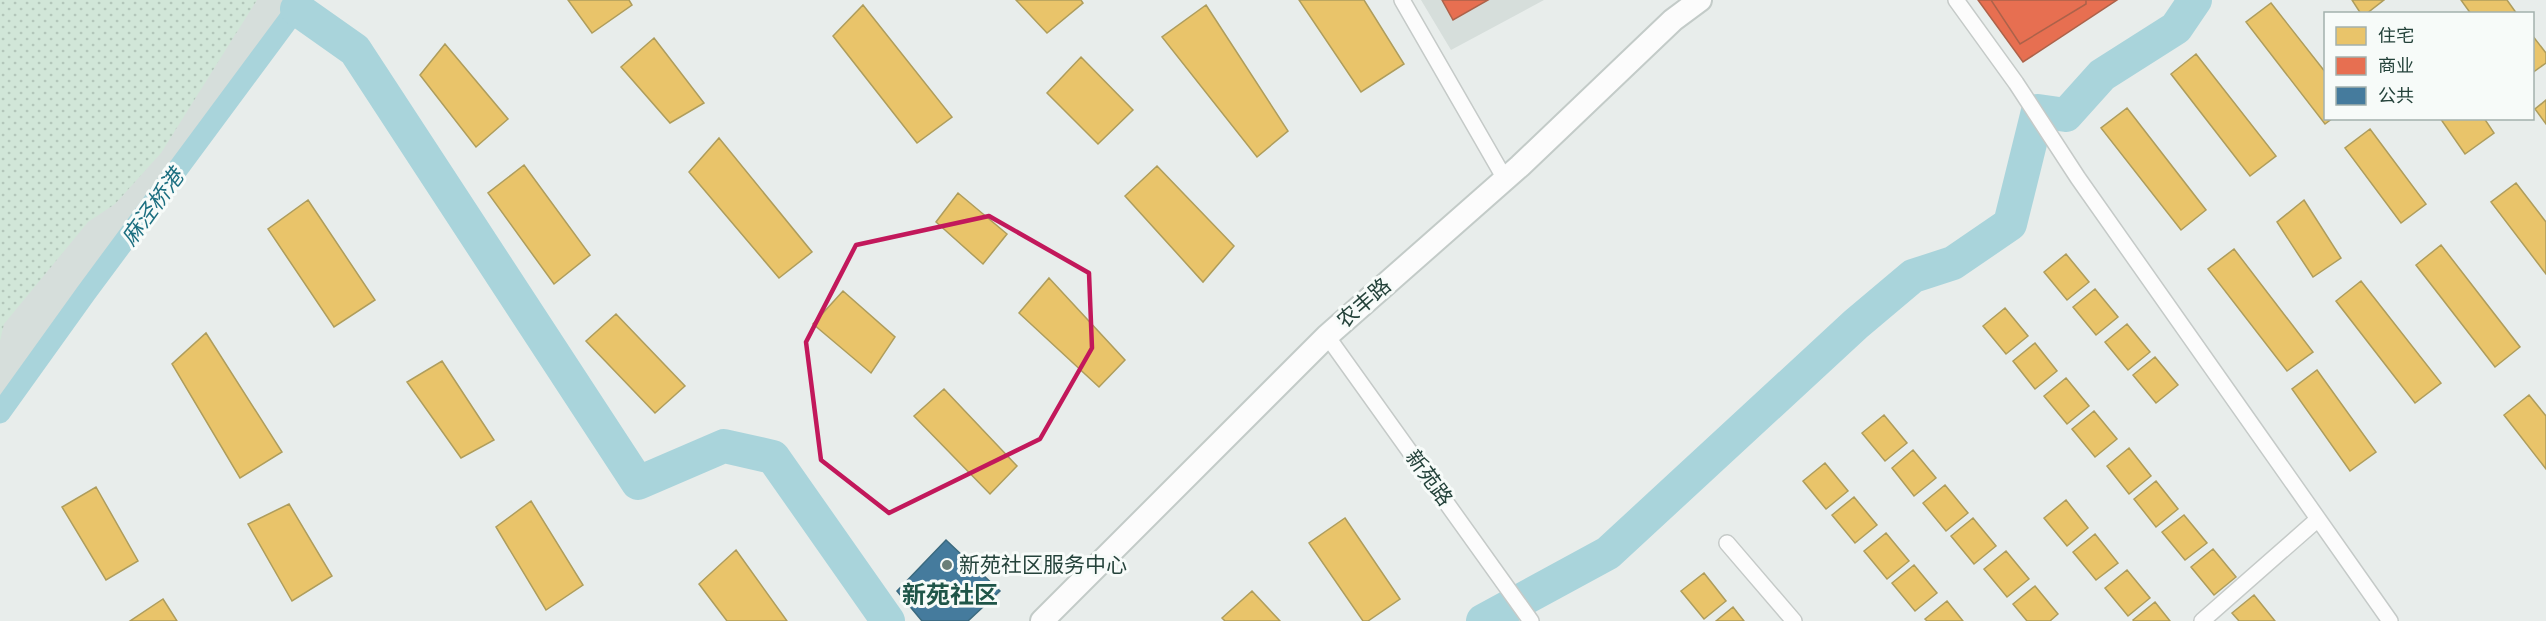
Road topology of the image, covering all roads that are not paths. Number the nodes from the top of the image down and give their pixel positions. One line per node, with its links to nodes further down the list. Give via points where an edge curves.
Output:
1 (1402, 0): 4 (street)
2 (1700, 0): 4 (main road, 农丰路)
3 (1956, 0): 6 (street)
4 (1505, 179): 5 (main road, 农丰路)
5 (1327, 336): 8 (main road, 农丰路); 9 (street, 新苑路)
6 (2318, 519): 11 (street); 12 (street)
7 (1727, 543): 10 (street)
8 (1042, 621)
9 (1531, 621)
10 (1794, 621)
11 (2202, 621)
12 (2390, 621)

